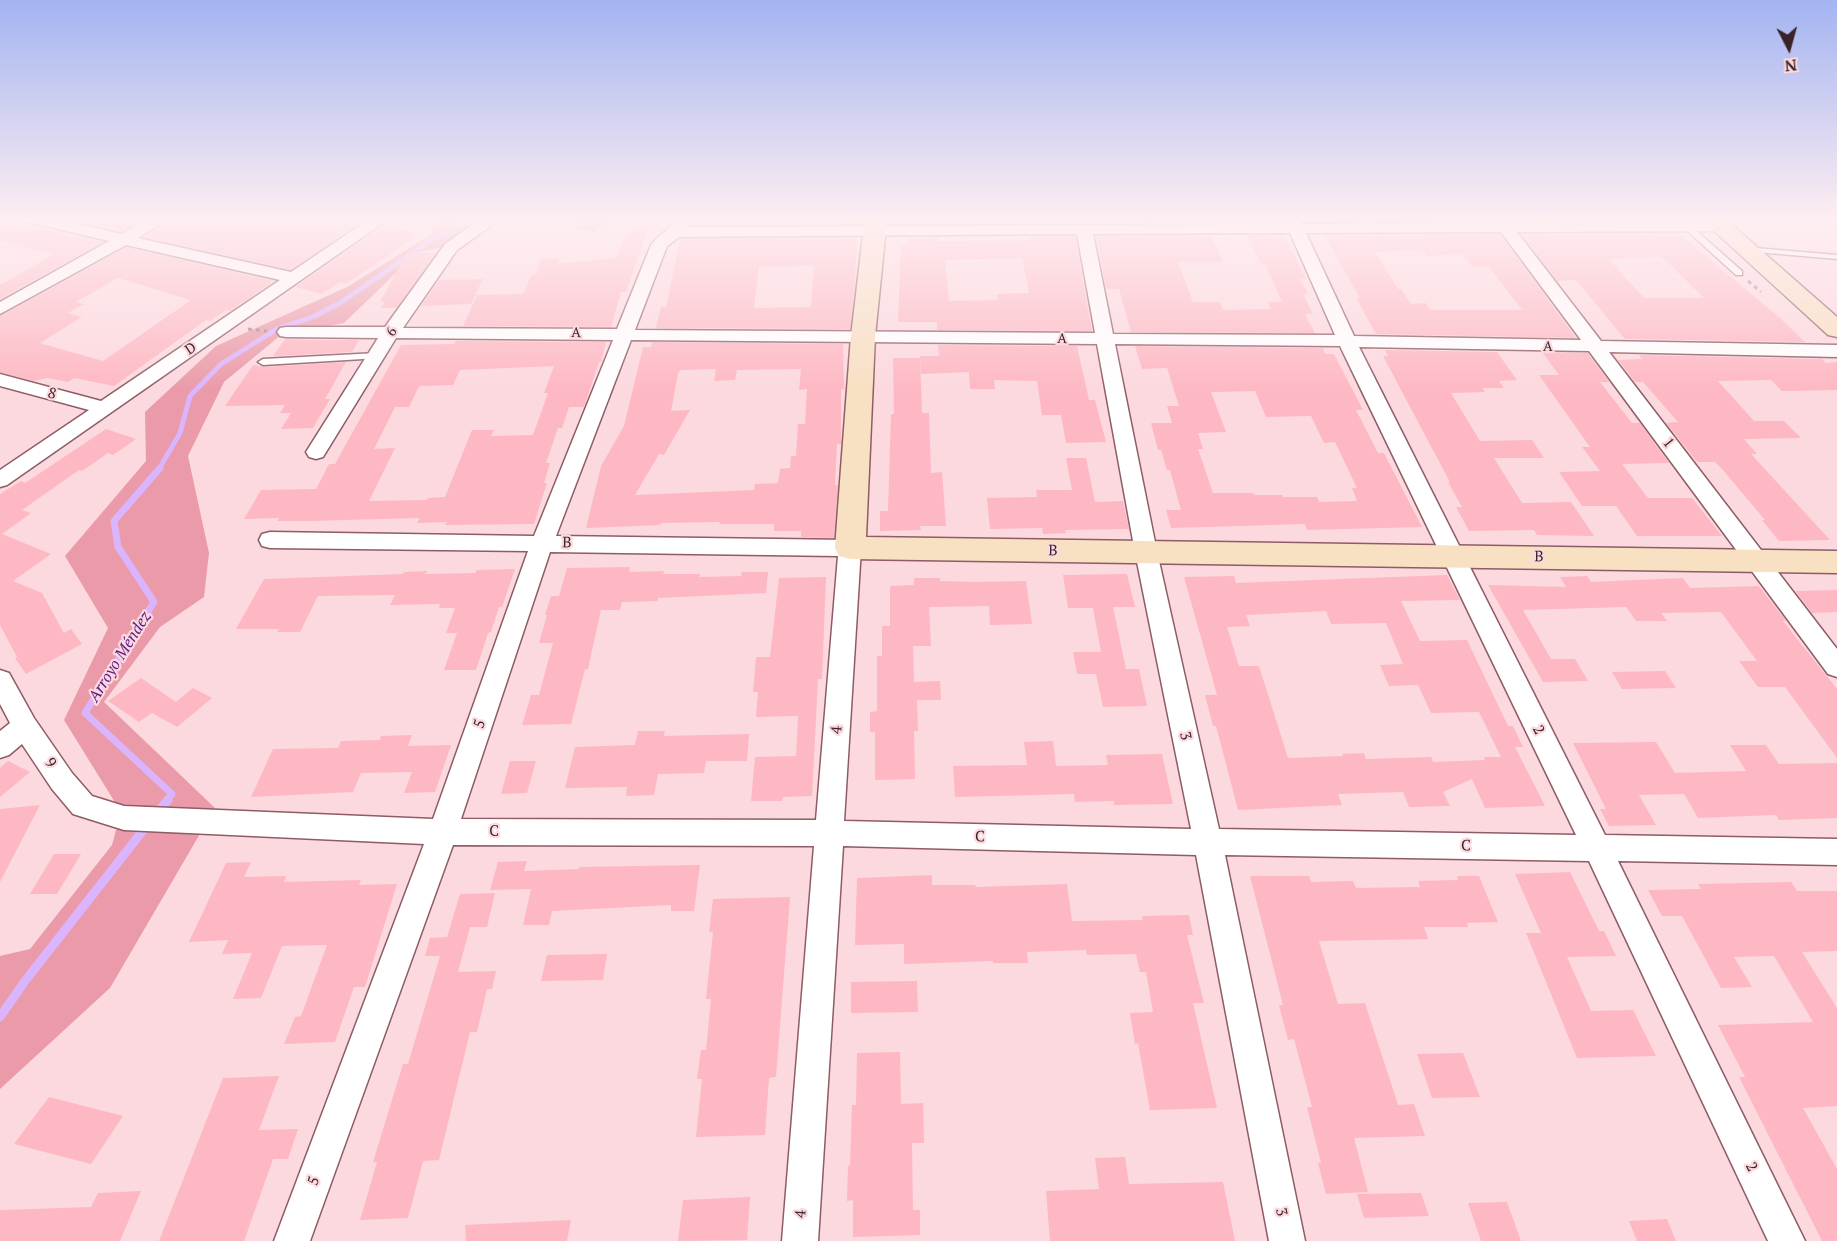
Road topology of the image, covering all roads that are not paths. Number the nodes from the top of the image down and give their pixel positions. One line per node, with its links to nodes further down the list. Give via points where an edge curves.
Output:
1 (59, 276): 12 (street)
2 (285, 276): 11 (street)
3 (297, 276): 11 (street, D)
4 (431, 276): 14 (street, 6)
5 (647, 276): 16 (street, 5)
6 (869, 276): 17 (street, 4)
7 (1092, 276): 18 (street, 3)
8 (1318, 276): 19 (street, 2)
9 (1542, 276): 20 (street, 1)
10 (1776, 276): 13 (street)
11 (294, 278): 25 (street, D)
12 (0, 309)
13 (1837, 330)
14 (392, 331): 15 (street, A); 16 (street, A); 22 (street, 6)
15 (286, 332)
16 (624, 334): 17 (street, A); 29 (street, 5)
17 (862, 336): 18 (street, A); 30 (street, 4)
18 (1104, 340): 19 (street, A); 31 (street, 3)
19 (1347, 341): 20 (street, A); 32 (street, 2)
20 (1595, 348): 21 (street, A); 33 (street, 1)
21 (1837, 351)
22 (377, 356): 23 (lane); 26 (street, 6)
23 (263, 362)
24 (0, 380): 25 (street, 8)
25 (104, 408): 27 (street, D)
26 (316, 452)
27 (0, 480)
28 (270, 540): 29 (street, B)
29 (542, 543): 30 (street, B); 40 (street, 5)
30 (850, 548): 31 (street, B); 41 (street, 4)
31 (1146, 552): 32 (street, B); 42 (street, 3)
32 (1452, 556): 33 (street, B); 43 (street, 2)
33 (1758, 560): 34 (street, B); 35 (street, 1)
34 (1837, 562)
35 (1837, 667)
36 (0, 680): 37 (street, 9)
37 (25, 726): 38 (street); 39 (street, 9, via 83,805)
38 (0, 747)
39 (124, 818): 40 (street, C)
40 (443, 832): 41 (street, C); 45 (street, 5)
41 (830, 833): 42 (street, C); 46 (street, 4)
42 (1208, 842): 43 (street, C); 47 (street, 3)
43 (1597, 848): 44 (street, C); 48 (street, 2)
44 (1837, 852)
45 (292, 1241)
46 (800, 1241)
47 (1287, 1241)
48 (1786, 1241)

